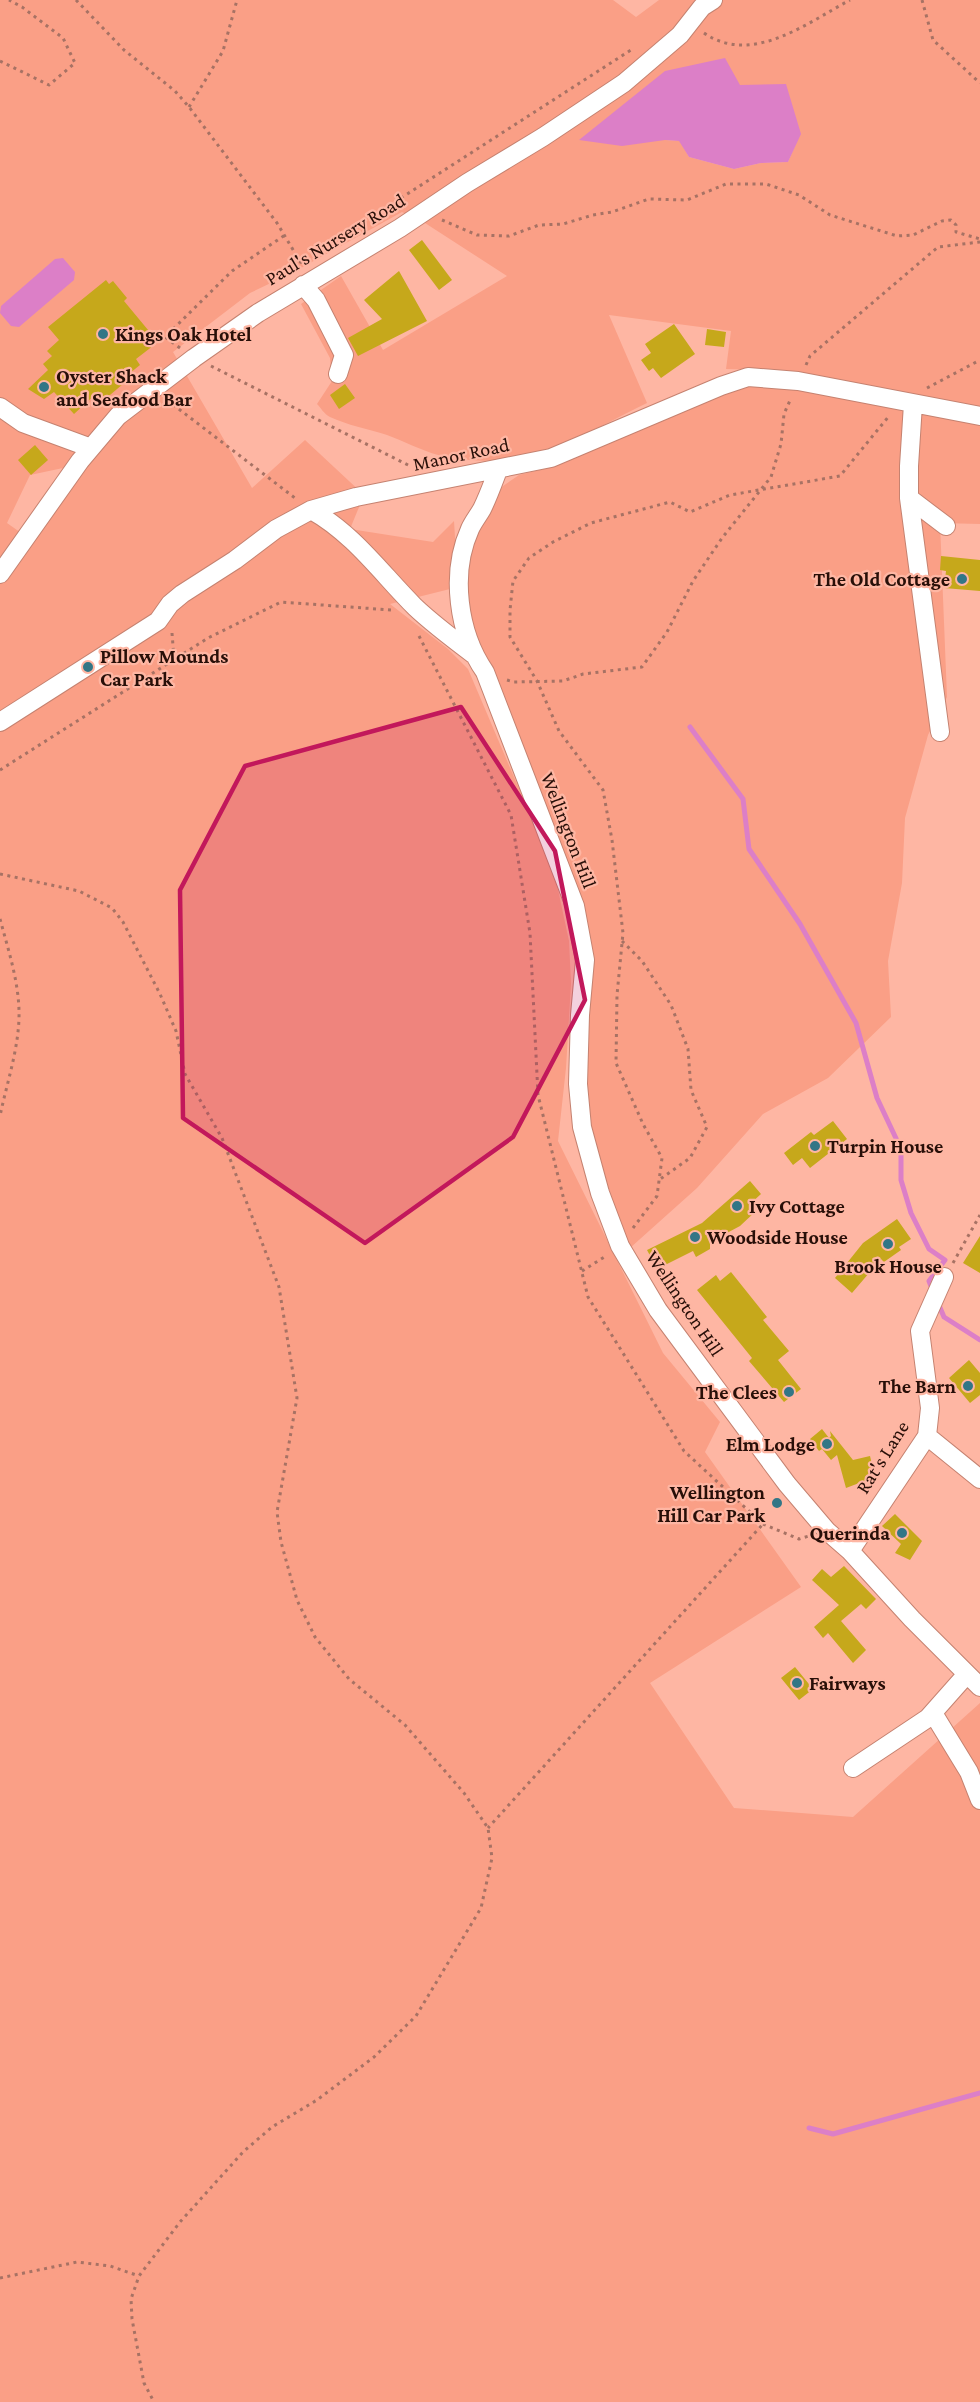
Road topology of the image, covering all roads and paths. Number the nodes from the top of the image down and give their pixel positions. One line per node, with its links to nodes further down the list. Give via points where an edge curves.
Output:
1 (9, 0): 9 (path, via 63,38 75,63 48,85)
2 (76, 0): 11 (path, via 124,50)
3 (237, 0): 11 (path, via 223,51)
4 (713, 0): 7 (street, Paul's Nursery Road)
5 (850, 0): 7 (path, via 780,38 749,46 715,40)
6 (922, 0): 10 (path, via 933,40)
7 (689, 23): 12 (street, Paul's Nursery Road, via 624,82)
8 (641, 43): 13 (path, via 300,263)
9 (0, 61)
10 (980, 83)
11 (189, 107): 13 (path)
12 (420, 214): 14 (path, via 477,235 509,236 539,225 563,224 612,212 649,199 687,200 726,184 766,184 799,195 830,215 897,236 913,235 951,220 956,232); 15 (street, Paul's Nursery Road)
13 (285, 235): 16 (path, via 232,271 165,338)
14 (980, 240): 19 (path, via 938,247 810,356)
15 (303, 285): 16 (street, Paul's Nursery Road); 18 (street, via 316,300 344,355)
16 (194, 358): 20 (street, Paul's Nursery Road); 26 (path)
17 (980, 360): 21 (path)
18 (338, 374)
19 (798, 381): 21 (street, Manor Road); 25 (street, Manor Road, via 748,376 551,458); 27 (path, via 784,414 781,444 771,477)
20 (153, 389): 24 (street, Paul's Nursery Road, via 118,416); 29 (path)
21 (907, 402): 23 (street, Manor Road); 27 (path, via 840,476); 28 (street)
22 (0, 407): 24 (street, via 23,423)
23 (980, 416)
24 (91, 448): 31 (street, Paul's Nursery Road)
25 (498, 470): 26 (street, Manor Road); 36 (street, Wellington Hill, via 469,530 462,556 460,609)
26 (441, 481): 29 (street, Manor Road)
27 (759, 490): 39 (path, via 693,581 667,632 642,668 583,674 563,681); 39 (path, via 730,495 690,512 670,502 591,523 528,558 513,581 510,637)
28 (909, 498): 30 (street); 41 (street)
29 (310, 510): 36 (street, Wellington Hill, via 355,541 416,608); 40 (street, Manor Road, via 276,529 239,567 182,594 158,621)
30 (946, 526)
31 (7, 548): 32 (street, Paul's Nursery Road)
32 (0, 574)
33 (395, 610): 37 (path, via 281,602)
34 (171, 628): 37 (path)
35 (417, 632): 50 (path, via 511,815 530,933 538,1095)
36 (473, 654): 38 (street, Wellington Hill)
37 (175, 659): 42 (path)
38 (485, 672): 39 (path, via 514,682); 49 (street, Wellington Hill, via 575,906 585,960 578,1084 582,1127)
39 (537, 681): 45 (path, via 559,731 603,790)
40 (0, 722)
41 (940, 732)
42 (0, 770)
43 (0, 874): 61 (path, via 79,891 112,908 160,994 176,1031 185,1074 222,1137 279,1287 297,1398 277,1512 297,1600 315,1636 349,1678 405,1725 464,1793)
44 (0, 919): 46 (path, via 19,1011)
45 (622, 941): 47 (path, via 616,1063 662,1158); 47 (path, via 642,961 671,1005 688,1049 691,1090 706,1126 690,1158)
46 (0, 1116)
47 (659, 1180): 49 (path, via 657,1196)
48 (980, 1215): 51 (path)
49 (620, 1246): 50 (path); 55 (street, Wellington Hill, via 658,1310 748,1434)
50 (582, 1271): 54 (path, via 588,1297 684,1451)
51 (944, 1277): 52 (street, Rat's Lane, via 920,1331 930,1408)
52 (927, 1436): 53 (street); 56 (street, Rat's Lane)
53 (980, 1479)
54 (763, 1524): 55 (path, via 799,1539); 61 (path)
55 (827, 1531): 56 (street, Wellington Hill)
56 (850, 1551): 57 (street, Wellington Hill)
57 (974, 1681): 58 (street)
58 (933, 1713): 59 (street); 60 (street, via 969,1772)
59 (853, 1768)
60 (980, 1800)
61 (488, 1828): 62 (path, via 492,1858 481,1908 416,2016 374,2057 272,2127 243,2152)
62 (139, 2276): 63 (path, via 110,2266 77,2262); 64 (path, via 131,2299 132,2319 144,2384)
63 (0, 2278)
64 (154, 2402)

